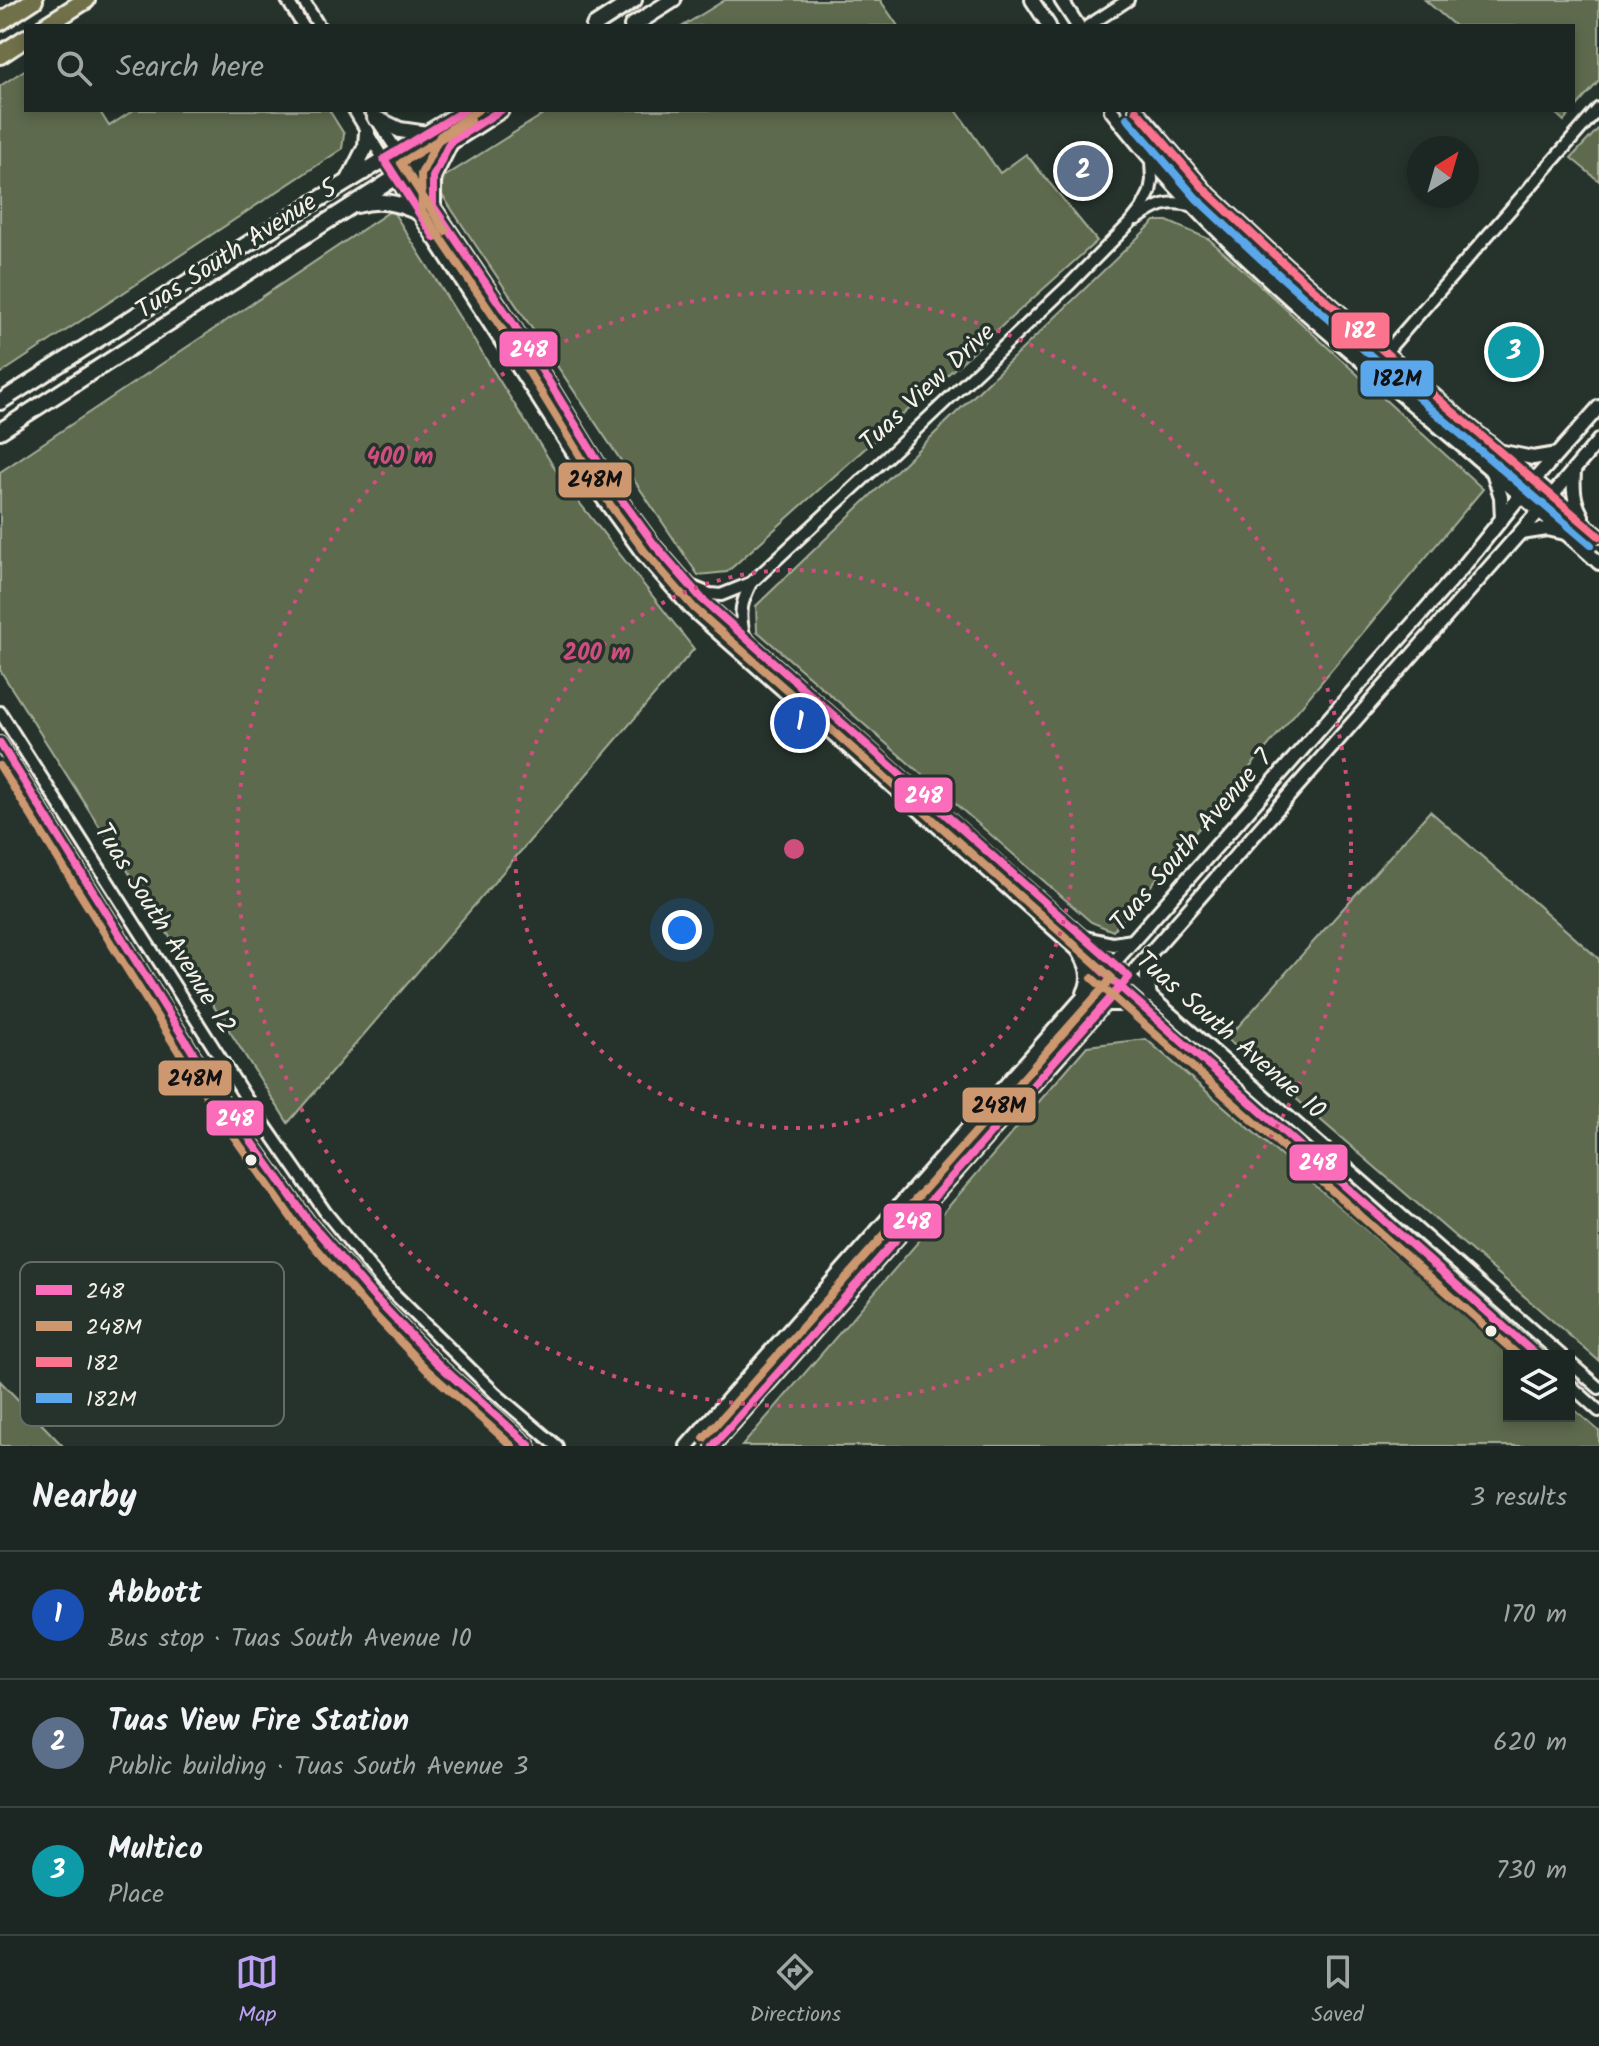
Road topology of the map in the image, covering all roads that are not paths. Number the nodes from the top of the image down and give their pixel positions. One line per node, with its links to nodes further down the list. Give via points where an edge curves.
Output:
1 (34, 0): 10 (main road)
2 (86, 0): 11 (main road)
3 (287, 0): 12 (street)
4 (303, 0): 13 (street)
5 (634, 0): 14 (main road)
6 (673, 0): 15 (main road)
7 (1032, 0): 16 (street)
8 (1061, 0): 17 (street)
9 (1128, 0): 18 (street)
10 (0, 22)
11 (48, 24)
12 (302, 24)
13 (318, 24)
14 (597, 24)
15 (635, 24)
16 (1048, 24)
17 (1077, 24)
18 (1091, 24)
19 (24, 39): 20 (main road)
20 (0, 55)
21 (1599, 108): 41 (street)
22 (355, 112): 28 (street, Tuas South Avenue 10)
23 (462, 112): 29 (main road, Tuas South Avenue 5)
24 (498, 112): 30 (main road, Tuas South Avenue 5)
25 (1116, 112): 32 (street)
26 (1138, 112): 41 (street, via 1205,190)
27 (373, 114): 29 (main road, via 400,130); 31 (street, Tuas South Avenue 10)
28 (367, 132): 31 (street, Tuas South Avenue 10); 35 (main road)
29 (427, 134): 31 (main road, Tuas South Avenue 5)
30 (450, 142): 33 (main road, Tuas South Avenue 5); 37 (main road, via 433,177)
31 (390, 155): 33 (street, Tuas South Avenue 10); 34 (street, Tuas South Avenue 10); 35 (main road, Tuas South Avenue 5)
32 (1151, 161): 36 (street); 40 (street, Tuas View Drive, via 1150,192)
33 (409, 168): 34 (main road, Tuas South Avenue 5); 37 (street, Tuas South Avenue 10)
34 (394, 177): 38 (main road, Tuas South Avenue 5); 39 (street, Tuas South Avenue 10)
35 (349, 181): 42 (main road, Tuas South Avenue 5)
36 (1191, 205): 40 (street, Tuas View Drive, via 1169,202); 48 (street, via 1286,294)
37 (433, 206): 61 (street, Tuas South Avenue 10, via 621,499)
38 (346, 208): 39 (main road, via 388,201); 44 (main road, Tuas South Avenue 5)
39 (418, 212): 67 (street, Tuas South Avenue 10, via 600,496 690,609)
40 (1131, 222): 60 (street, Tuas View Drive)
41 (1386, 352): 46 (street)
42 (0, 402)
43 (1599, 407): 47 (street, Tuas South Avenue 7)
44 (0, 431)
45 (1599, 440): 49 (street, Tuas South Avenue 7)
46 (1500, 451): 47 (street, via 1532,458); 50 (street)
47 (1557, 454): 50 (street, Tuas South Avenue 7)
48 (1492, 470): 51 (street); 54 (street)
49 (1574, 470): 52 (street, Tuas South Avenue 7); 55 (street, via 1576,505)
50 (1534, 481): 51 (street, Tuas South Avenue 7); 52 (street)
51 (1521, 495): 53 (street); 54 (street, Tuas South Avenue 7)
52 (1552, 497): 53 (street, Tuas South Avenue 7); 55 (street)
53 (1540, 510): 56 (street, Tuas South Avenue 7); 57 (street)
54 (1502, 519): 66 (street, Tuas South Avenue 7)
55 (1586, 524): 58 (street)
56 (1520, 533): 57 (street, via 1547,529); 68 (street, Tuas South Avenue 7)
57 (1568, 534): 59 (street)
58 (1599, 536)
59 (1599, 563)
60 (751, 583): 61 (street, Tuas View Drive, via 721,595); 62 (street, via 741,608)
61 (691, 586): 62 (street, Tuas South Avenue 10)
62 (745, 636): 65 (street, Tuas South Avenue 10)
63 (0, 712): 83 (street, Tuas South Avenue 12, via 236,1083 326,1213 383,1283)
64 (0, 743): 82 (street, Tuas South Avenue 12, via 221,1097 310,1223 436,1362)
65 (1085, 938): 66 (street, via 1113,944); 69 (street, Tuas South Avenue 10)
66 (1133, 941): 69 (street, Tuas South Avenue 7)
67 (1078, 950): 69 (street, Tuas South Avenue 10); 73 (street, via 1089,983)
68 (1147, 957): 70 (street, Tuas South Avenue 7); 72 (street)
69 (1109, 968): 70 (street, Tuas South Avenue 10); 71 (street, Tuas South Avenue 10); 73 (street, Tuas South Avenue 7)
70 (1129, 977): 71 (street, Tuas South Avenue 7); 72 (street, Tuas South Avenue 10)
71 (1120, 988): 74 (street, Tuas South Avenue 7); 75 (street, Tuas South Avenue 10)
72 (1150, 996): 77 (street, Tuas South Avenue 10)
73 (1078, 1002): 84 (street, Tuas South Avenue 7)
74 (1105, 1004): 75 (street); 85 (street, Tuas South Avenue 7)
75 (1138, 1004): 76 (street, Tuas South Avenue 10)
76 (1530, 1350)
77 (1555, 1350)
78 (1575, 1367): 79 (street)
79 (1599, 1388)
80 (1575, 1389): 81 (street)
81 (1599, 1411)
82 (530, 1446)
83 (557, 1446)
84 (687, 1446)
85 (713, 1446)

